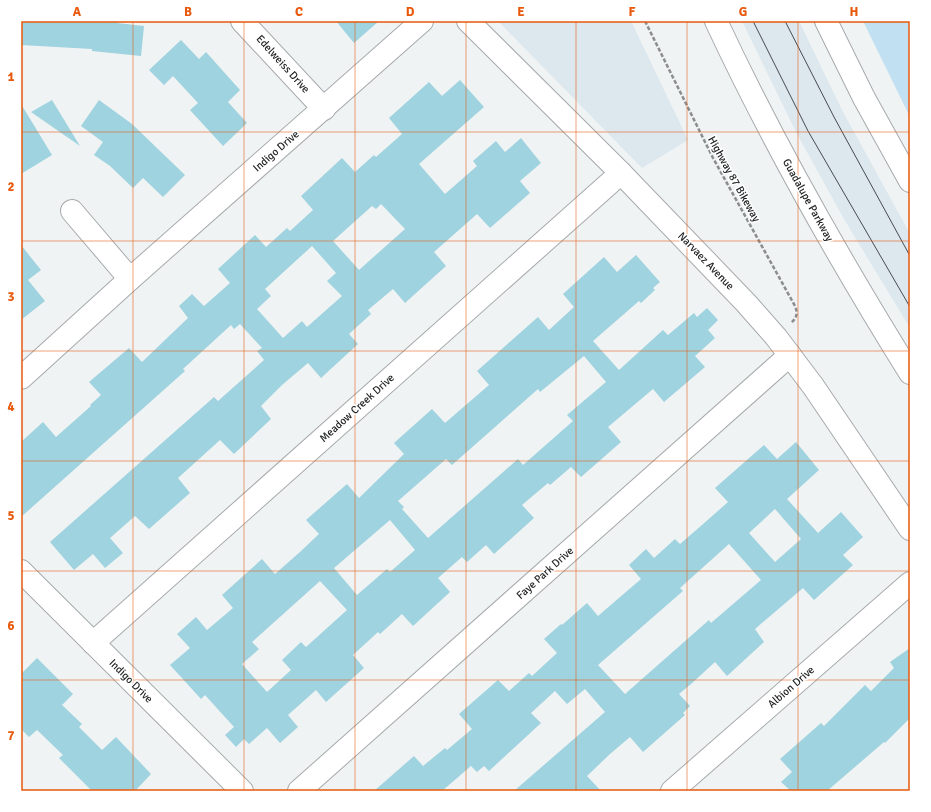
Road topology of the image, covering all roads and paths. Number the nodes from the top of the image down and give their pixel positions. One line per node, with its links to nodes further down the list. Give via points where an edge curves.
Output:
1 (242, 21): 7 (main road, Edelweiss Drive)
2 (422, 21): 7 (main road, Indigo Drive)
3 (468, 21): 8 (main road, Narvaez Avenue)
4 (645, 21): 12 (path, Highway 87 Bikeway, via 705,144 797,312 796,318)
5 (716, 21): 14 (main road, Guadalupe Parkway, via 816,216)
6 (826, 21): 9 (main road, via 864,98)
7 (324, 109): 11 (main road, Indigo Drive)
8 (621, 173): 12 (main road, Narvaez Avenue); 19 (main road, Meadow Creek Drive)
9 (910, 181)
10 (72, 211): 11 (main road)
11 (130, 279): 15 (main road, Indigo Drive)
12 (776, 337): 13 (main road, Narvaez Avenue)
13 (790, 355): 16 (main road, Narvaez Avenue); 21 (main road, Faye Park Drive)
14 (910, 373)
15 (21, 378)
16 (910, 529)
17 (21, 571): 19 (main road, Indigo Drive)
18 (910, 583): 22 (main road, Albion Drive)
19 (93, 643): 20 (main road, Indigo Drive)
20 (242, 791)
21 (299, 791)
22 (672, 791)

